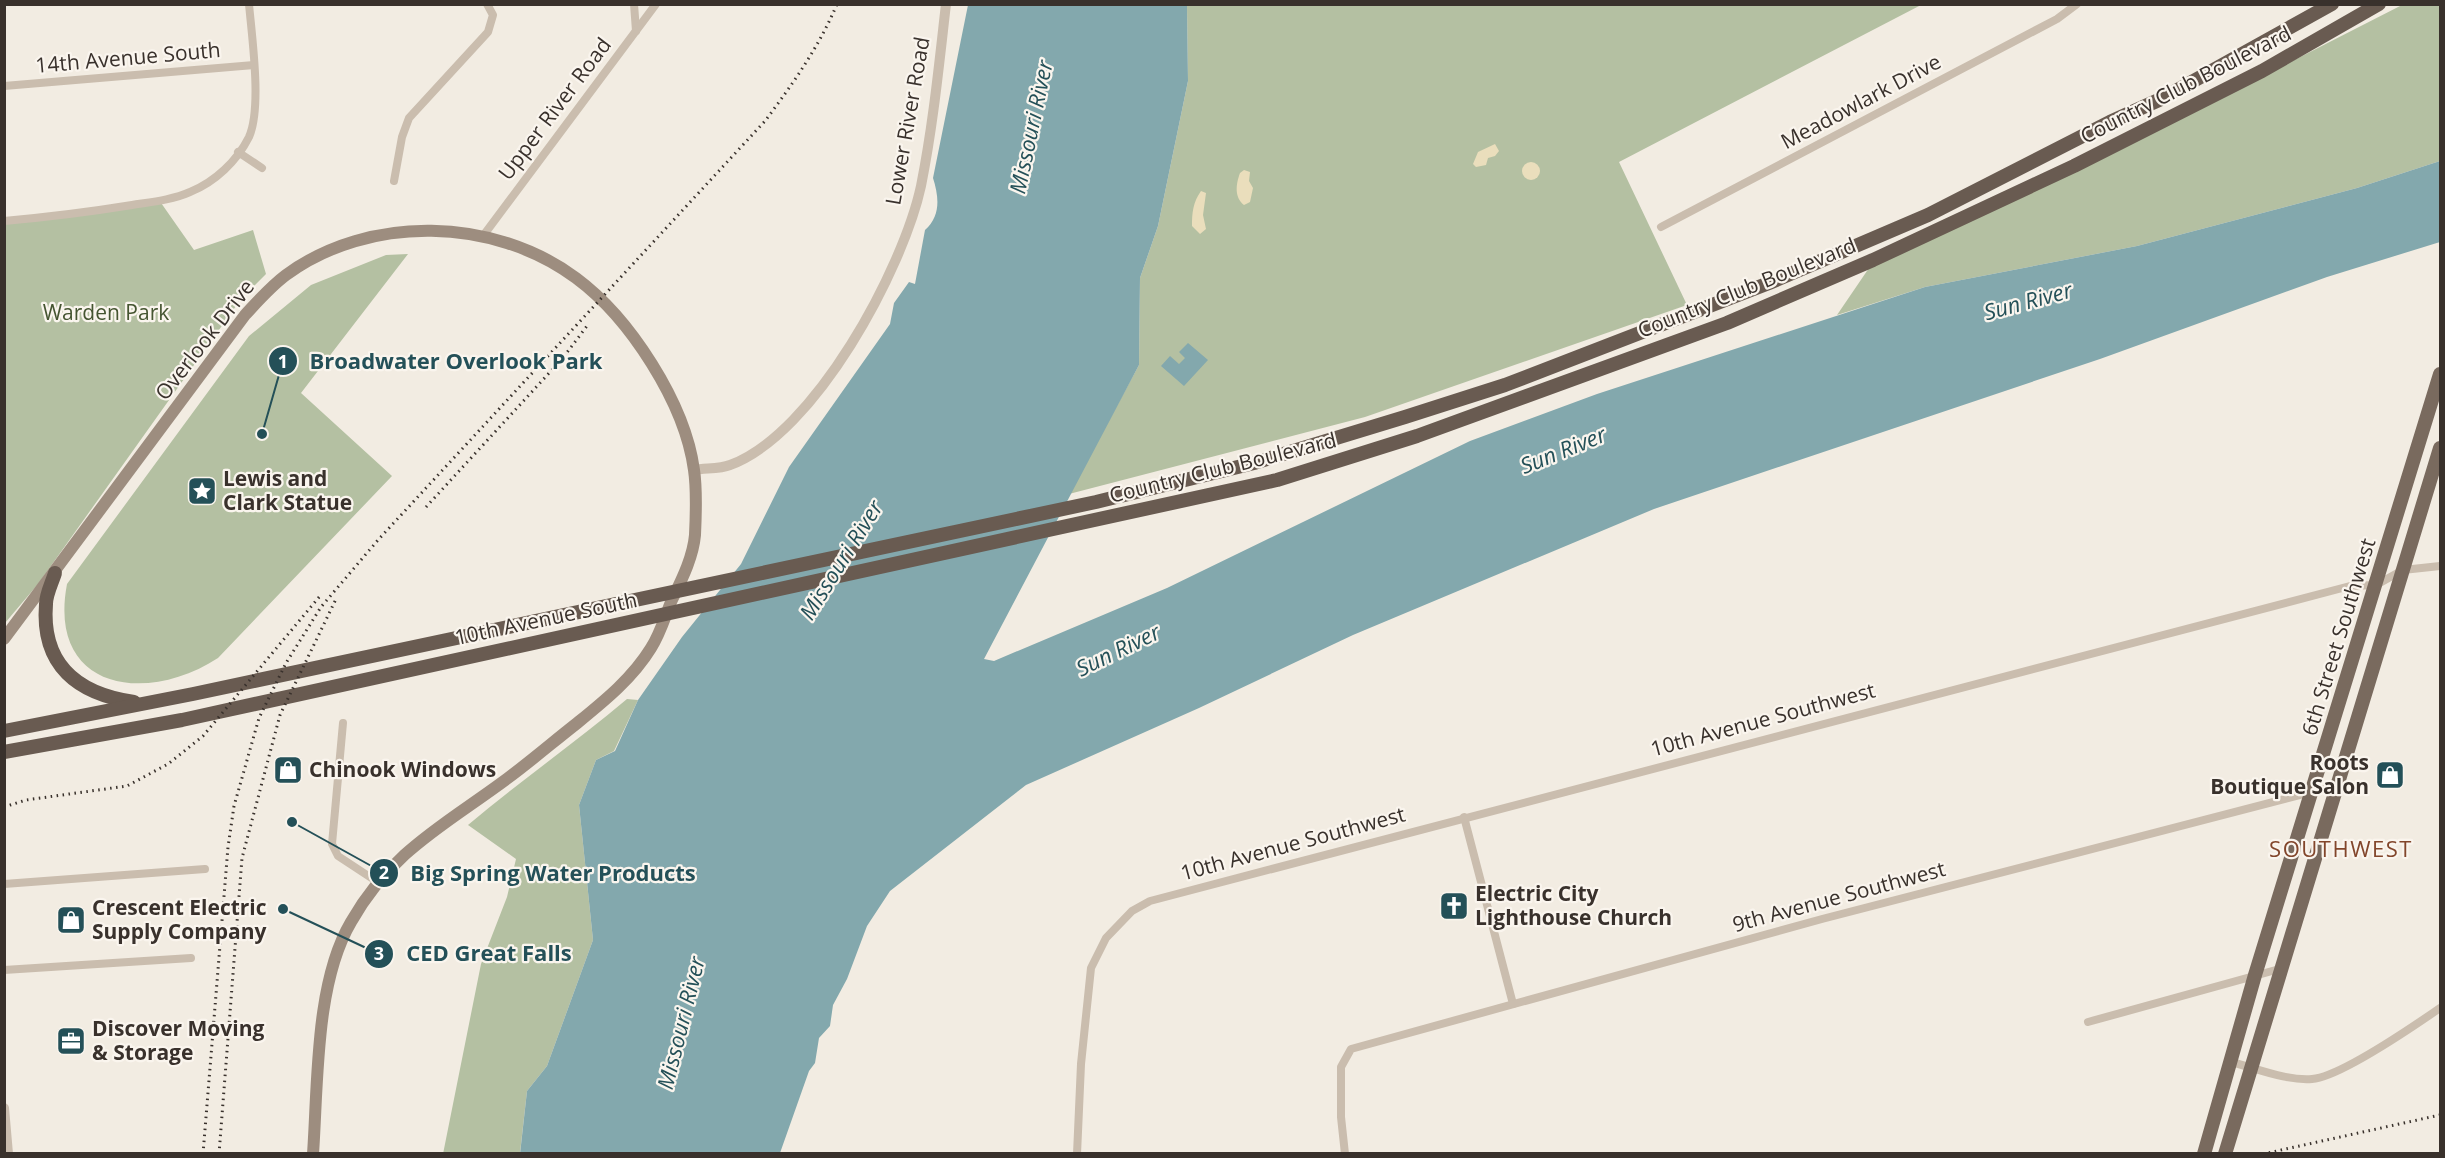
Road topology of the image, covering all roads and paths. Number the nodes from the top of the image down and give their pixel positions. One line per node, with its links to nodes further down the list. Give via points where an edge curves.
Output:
1 (249, 4): 10 (street)
2 (487, 4): 14 (street, via 494,15 488,32 409,118)
3 (634, 4): 9 (street)
4 (656, 4): 9 (street, Upper River Road)
5 (946, 4): 20 (street, Lower River Road, via 921,186 889,279 828,380 786,429 730,465)
6 (2077, 4): 16 (street, Meadowlark Drive, via 2057,19)
7 (2332, 4): 21 (highway, Country Club Boulevard, via 2161,99 1928,215 1769,283 1505,385 1254,463)
8 (2379, 4): 22 (highway, Country Club Boulevard, via 2262,71 2074,166 1727,323 1417,436 1288,477)
9 (636, 31): 17 (street, Upper River Road)
10 (254, 65): 11 (street, 14th Avenue South); 12 (street, via 254,115 249,136)
11 (4, 86)
12 (238, 152): 13 (street); 15 (street, via 213,179 190,192 68,216)
13 (262, 168)
14 (394, 182)
15 (4, 220)
16 (1661, 228)
17 (483, 236): 20 (main road, Overlook Drive, via 535,255 575,277 619,318 680,418); 25 (main road, Overlook Drive, via 447,231 373,236 314,258 289,273 245,315)
18 (2440, 374): 26 (main road, 6th Street Southwest)
19 (2440, 448): 24 (main road, 6th Street Southwest)
20 (694, 470): 36 (main road, Overlook Drive, via 695,539 685,573 651,649 616,692 508,778 414,845)
21 (1096, 502): 28 (highway, 10th Avenue South)
22 (1096, 522): 31 (highway, 10th Avenue South, via 182,720)
23 (2440, 566): 24 (street, 10th Avenue Southwest)
24 (2403, 570): 26 (street, 10th Avenue Southwest); 32 (main road, 6th Street Southwest)
25 (55, 573): 27 (main road, Overlook Drive); 28 (highway, via 46,604 48,628 53,656 64,673 106,698)
26 (2376, 585): 33 (main road, 6th Street Southwest); 34 (street, 10th Avenue Southwest, via 2349,586)
27 (4, 639)
28 (145, 703): 30 (highway, 10th Avenue South)
29 (343, 723): 36 (street, via 332,844 338,856)
30 (4, 731)
31 (4, 752)
32 (2339, 785): 33 (street, 9th Avenue Southwest); 39 (main road, 6th Street Southwest)
33 (2313, 792): 41 (main road, 6th Street Southwest); 42 (street, 9th Avenue Southwest, via 1822,919)
34 (1464, 817): 42 (street); 50 (street, 10th Avenue Southwest, via 1150,901 1132,911 1106,938 1091,968)
35 (205, 869): 37 (street)
36 (376, 881): 49 (main road, Overlook Drive, via 349,925 330,971)
37 (4, 884)
38 (191, 958): 40 (street)
39 (2283, 968): 41 (street); 46 (main road, 6th Street Southwest)
40 (4, 970)
41 (2255, 975): 44 (street); 45 (main road, 6th Street Southwest)
42 (1513, 1004): 51 (street, 9th Avenue Southwest, via 1351,1049 1341,1067)
43 (2440, 1008): 46 (street, via 2365,1056 2325,1076 2292,1077)
44 (2088, 1022)
45 (2231, 1062): 46 (street); 52 (main road, 6th Street Southwest)
46 (2253, 1067): 53 (main road, 6th Street Southwest)
47 (4, 1108): 48 (street)
48 (7, 1149)
49 (313, 1154)
50 (1077, 1154)
51 (1345, 1154)
52 (2204, 1154)
53 (2225, 1154)

